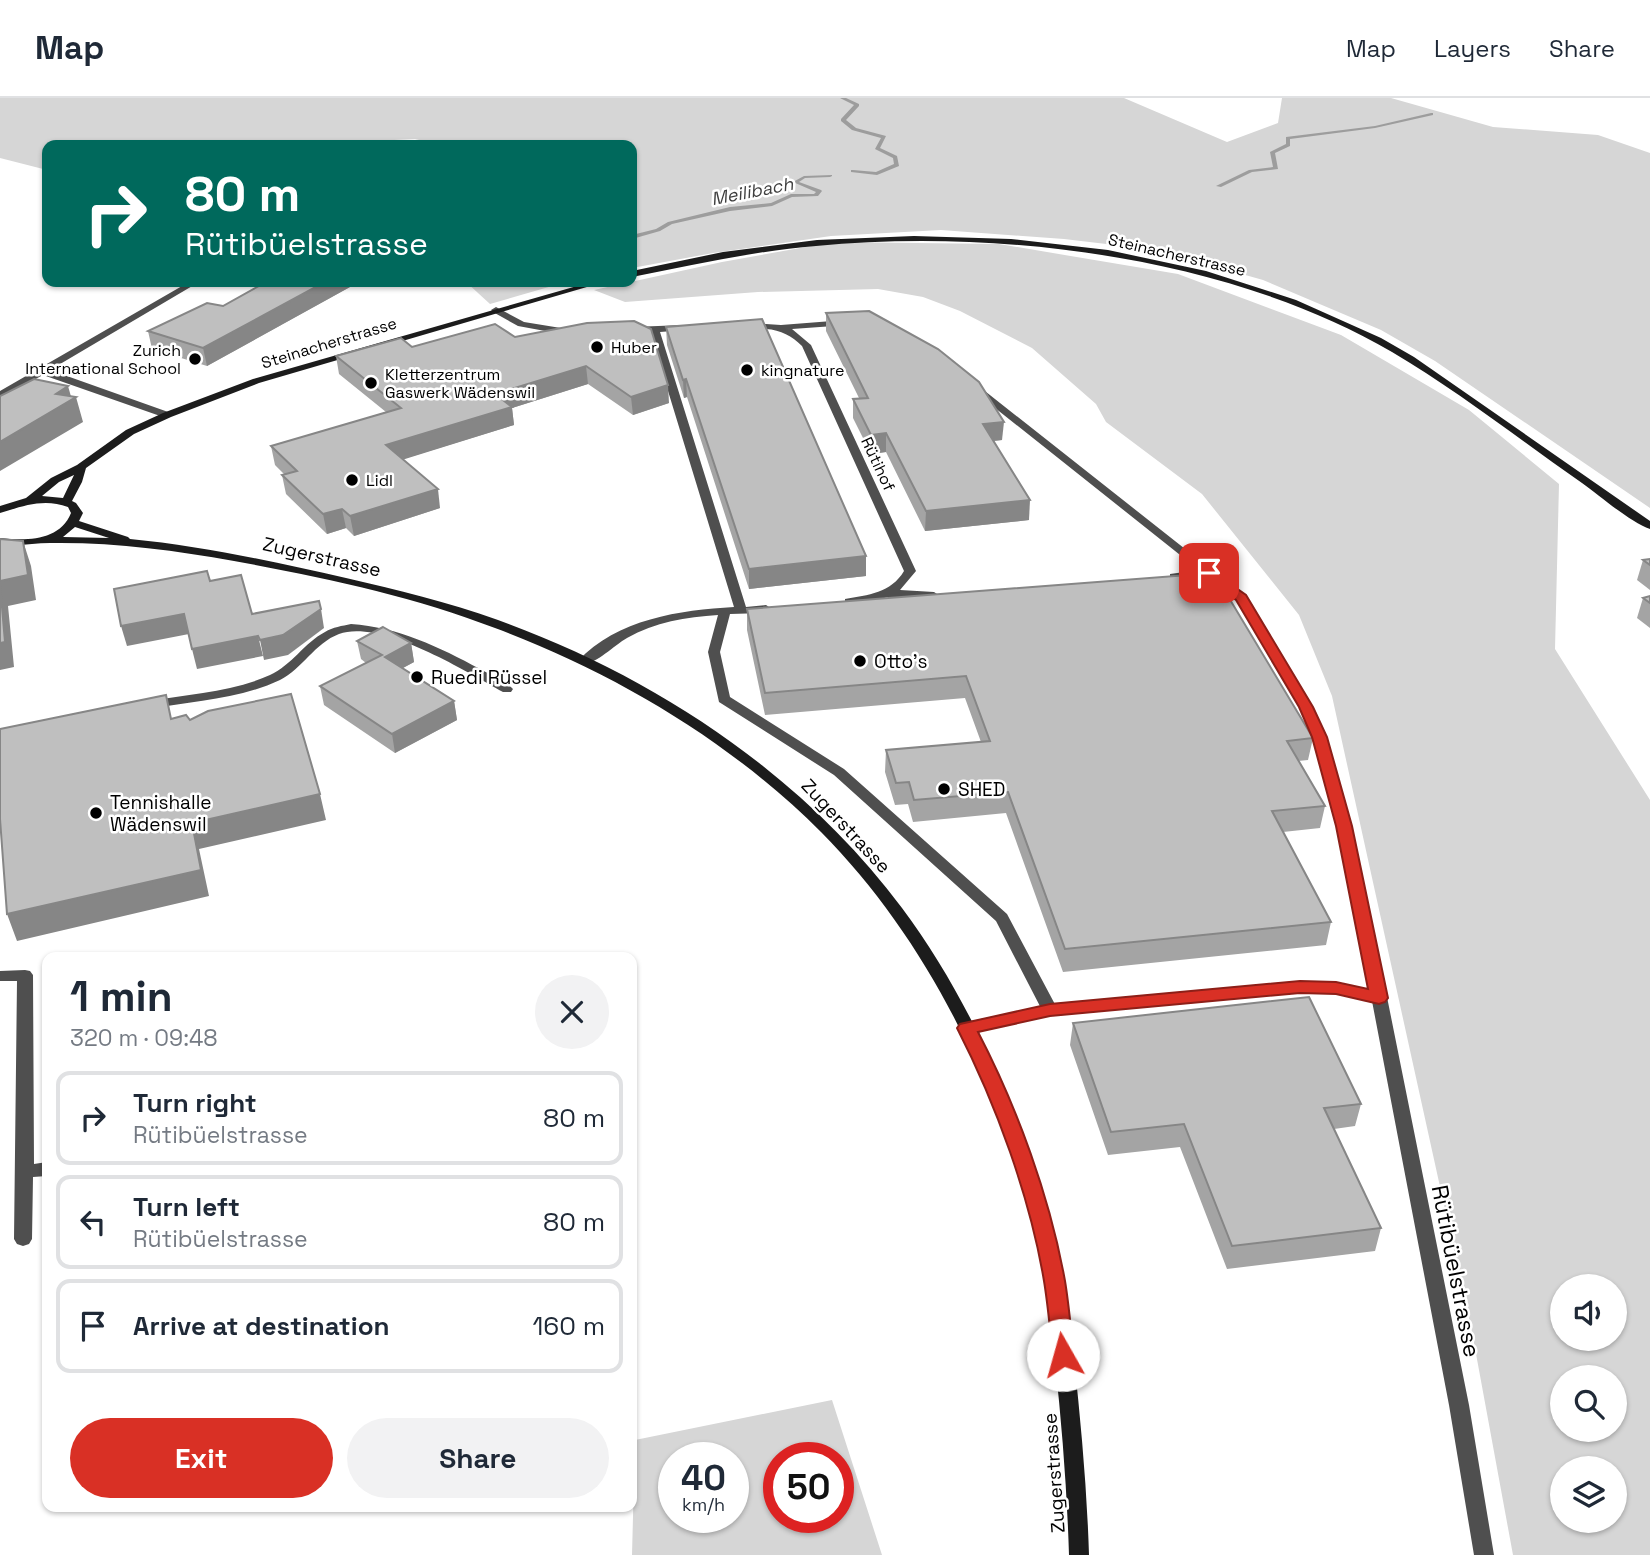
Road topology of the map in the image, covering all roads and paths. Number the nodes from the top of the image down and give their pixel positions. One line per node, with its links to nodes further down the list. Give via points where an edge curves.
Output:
1 (637, 273): 21 (street, Steinacherstrasse, via 764,247 895,238 1049,246 1177,268 1286,300 1379,341 1442,379)
2 (186, 287): 12 (street)
3 (581, 287): 4 (street, Steinacherstrasse)
4 (496, 310): 11 (street, via 542,330); 15 (street, Steinacherstrasse, via 256,381)
5 (855, 323): 7 (street)
6 (730, 327): 7 (street)
7 (784, 327): 27 (street, Rütihof, via 806,345 910,570 905,582)
8 (692, 328): 9 (street)
9 (654, 329): 10 (street); 31 (street)
10 (619, 331)
11 (584, 332)
12 (42, 371): 14 (street); 15 (street)
13 (959, 375): 25 (street, Rütibüelstrasse)
14 (0, 395)
15 (167, 415): 16 (street, Steinacherstrasse, via 130,432)
16 (81, 467): 17 (street, Steinacherstrasse); 18 (street)
17 (30, 500): 18 (street); 19 (street)
18 (66, 502): 20 (street, via 76,509)
19 (0, 510)
20 (74, 523): 22 (street); 24 (street, Zugerstrasse)
21 (1650, 526)
22 (45, 539): 23 (street, Zugerstrasse); 24 (street, Zugerstrasse)
23 (0, 541)
24 (131, 542): 33 (street, Zugerstrasse, via 270,564 393,593 495,623)
25 (1209, 573): 26 (street); 37 (street, Rütibüelstrasse, via 1241,597 1320,737 1344,826)
26 (1168, 576)
27 (888, 593): 28 (street); 29 (street)
28 (948, 595)
29 (835, 604)
30 (781, 608): 31 (street)
31 (741, 611): 32 (street)
32 (724, 612): 33 (street, via 653,622); 38 (street, via 714,652 724,699 839,772 1002,918)
33 (584, 661): 39 (street, Zugerstrasse, via 680,715 784,789 877,886)
34 (507, 689): 35 (street, via 412,640 354,628 333,632 275,678)
35 (142, 707)
36 (0, 976): 41 (street, via 25,975)
37 (1379, 998): 38 (street, via 1336,988 1300,987); 44 (street, Rütibüelstrasse, via 1459,1405)
38 (1050, 1010): 39 (street)
39 (967, 1028): 43 (street, Zugerstrasse, via 990,1074 1029,1180 1054,1279)
40 (42, 1170): 41 (street)
41 (25, 1171): 42 (street)
42 (23, 1239)
43 (1079, 1555)
44 (1483, 1555)

